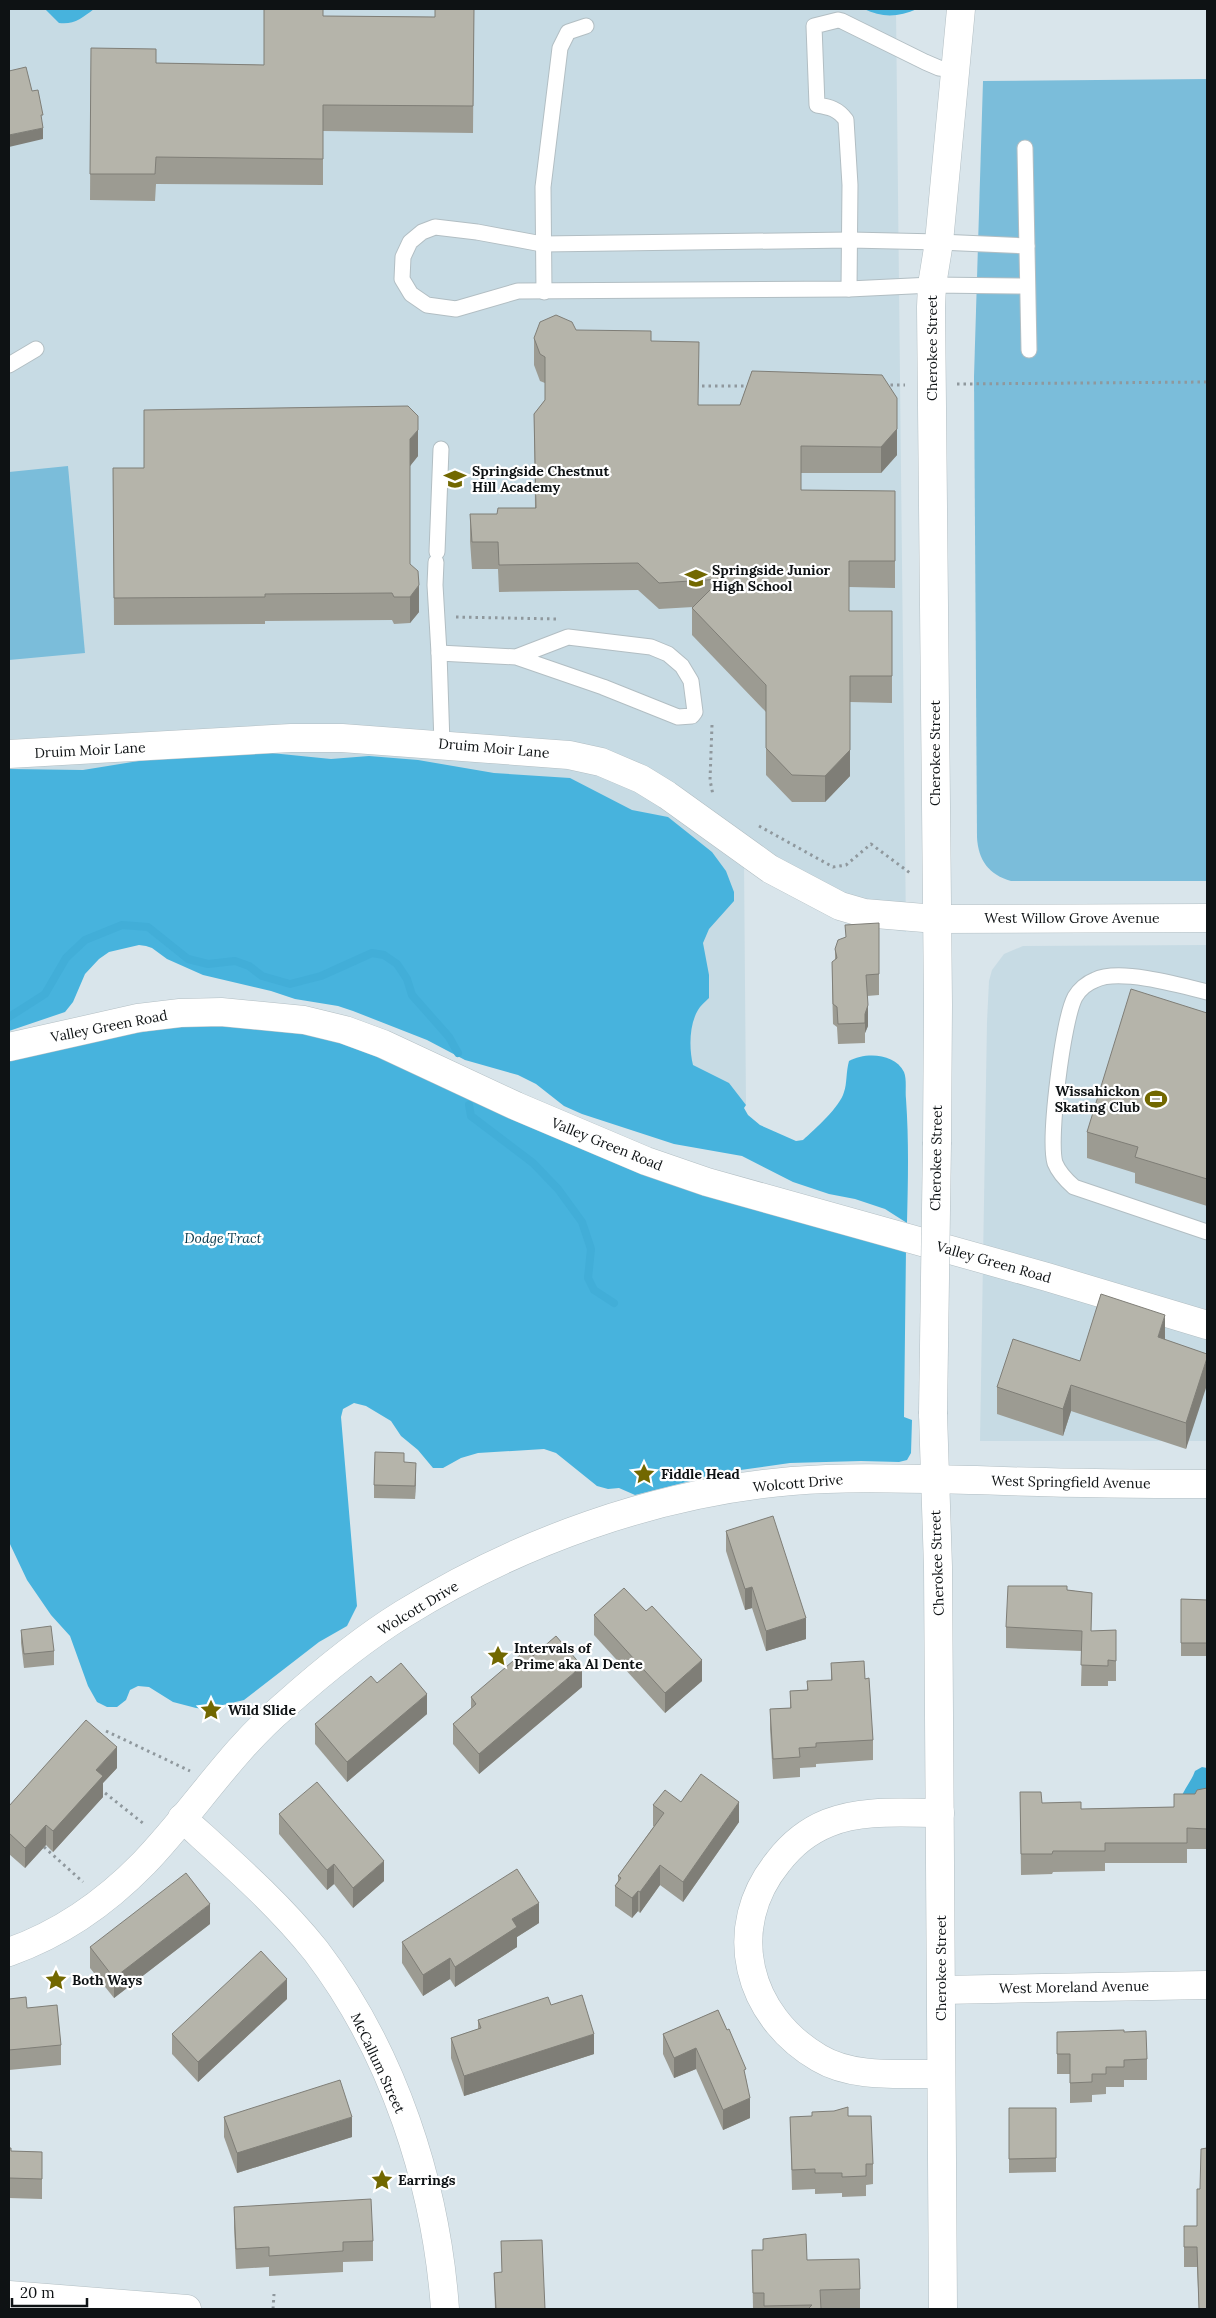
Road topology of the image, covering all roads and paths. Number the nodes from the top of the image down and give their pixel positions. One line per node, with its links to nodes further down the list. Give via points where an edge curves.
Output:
1 (961, 9): 3 (street, Cherokee Street)
2 (586, 26): 7 (lane, via 568,32 560,48 543,187)
3 (956, 70): 5 (lane, via 925,62 842,21 814,26 817,105 832,108 846,120); 6 (street, Cherokee Street)
4 (1025, 148): 8 (lane)
5 (850, 240): 6 (lane); 7 (lane); 11 (lane)
6 (939, 242): 8 (lane); 9 (street, Cherokee Street)
7 (542, 244): 12 (lane); 12 (lane, via 434,227 410,242 403,257 402,279 411,294 427,305 456,309 518,291)
8 (1027, 246): 10 (lane)
9 (932, 284): 10 (lane); 11 (lane); 30 (street, Cherokee Street)
10 (1028, 286): 14 (lane)
11 (850, 289): 12 (lane)
12 (544, 292)
13 (36, 349): 15 (lane)
14 (1029, 350)
15 (9, 364)
16 (1207, 382): 17 (path)
17 (954, 384)
18 (879, 385): 19 (path)
19 (908, 385)
20 (702, 386): 21 (path)
21 (751, 386)
22 (441, 449): 23 (lane, via 435,584)
23 (439, 653): 24 (lane); 25 (lane)
24 (516, 657): 24 (lane, via 678,717 692,716 695,712 691,681 682,666 668,654 650,648 568,636)
25 (442, 744): 26 (street, Druim Moir Lane, via 291,738); 30 (street, Druim Moir Lane, via 569,755 621,768 668,795 770,869 840,906 864,913)
26 (9, 754)
27 (871, 844): 28 (path)
28 (914, 876)
29 (1207, 918): 30 (street, West Willow Grove Avenue)
30 (936, 919): 35 (street, Cherokee Street, bridge)
31 (1207, 992): 33 (lane, via 1142,978 1110,976 1085,985 1076,997 1067,1020 1059,1070 1053,1150 1062,1177 1074,1187)
32 (9, 1047): 34 (street, Valley Green Road, via 138,1018 180,1013 221,1012 304,1020 383,1044 559,1125 707,1182 1047,1277)
33 (1207, 1232)
34 (1207, 1326)
35 (934, 1479): 36 (street, West Springfield Avenue); 40 (street, Cherokee Street); 41 (street, Wolcott Drive, via 791,1481 718,1491 653,1506 534,1546 437,1594 360,1644 265,1721)
36 (1207, 1484)
37 (106, 1731): 38 (path)
38 (196, 1776)
39 (98, 1788): 42 (path)
40 (940, 1813): 47 (street, Cherokee Street); 48 (street, via 852,1816 828,1822 808,1833 788,1848 758,1892 750,1918 747,1946 752,1977 765,2004 799,2045 821,2060 873,2074)
41 (182, 1818): 45 (street, Wolcott Drive, via 146,1861 106,1898 53,1933); 53 (street, McCallum Street, via 285,1915 316,1952 362,2021 394,2091 421,2170 437,2238)
42 (146, 1825)
43 (44, 1847): 44 (path)
44 (86, 1884)
45 (9, 1952)
46 (1207, 1985): 47 (street, West Moreland Avenue)
47 (942, 1990): 48 (street, Cherokee Street)
48 (942, 2074): 54 (street, Cherokee Street)
49 (274, 2294): 52 (path)
50 (9, 2295): 51 (street)
51 (187, 2309)
52 (273, 2309)
53 (445, 2309)
54 (943, 2309)

